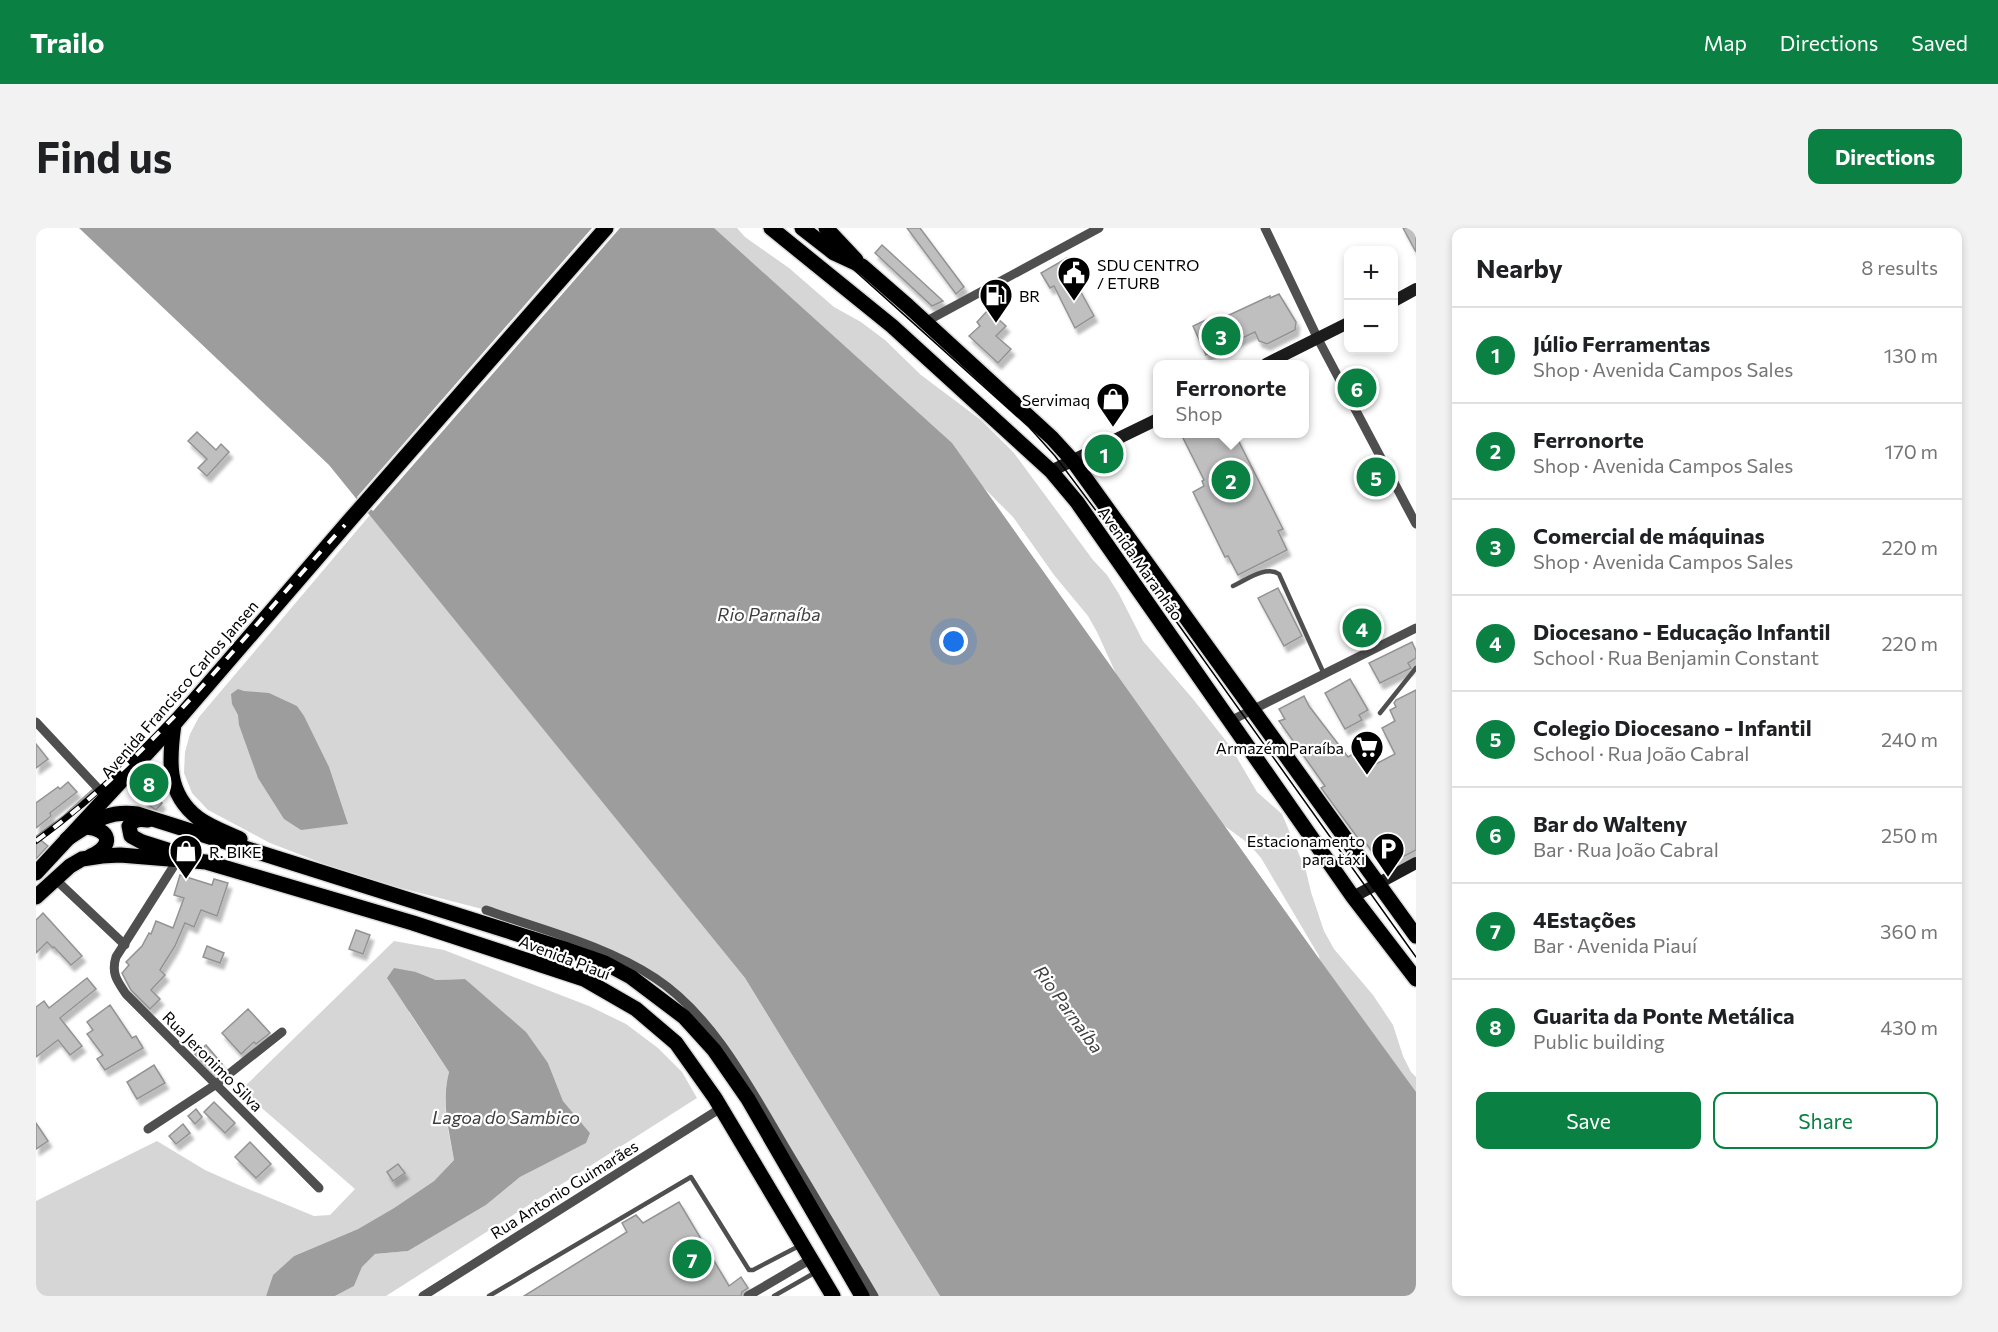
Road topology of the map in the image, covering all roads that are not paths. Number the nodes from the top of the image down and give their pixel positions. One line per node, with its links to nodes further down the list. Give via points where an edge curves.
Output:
1 (606, 228): 26 (main road, Avenida Francisco Carlos Jansen)
2 (802, 228): 7 (main road, Avenida Maranhão, via 834,253)
3 (826, 228): 7 (main road)
4 (1099, 228): 10 (street)
5 (1265, 228): 12 (street)
6 (775, 230): 16 (main road, Avenida Maranhão, via 892,326)
7 (862, 266): 10 (main road, Avenida Maranhão)
8 (1416, 289): 9 (main road)
9 (1398, 298)
10 (925, 322): 15 (main road, Avenida Maranhão)
11 (1344, 325): 12 (main road)
12 (1318, 339): 13 (main road); 17 (street)
13 (1274, 360)
14 (1153, 421): 15 (main road)
15 (1073, 461): 16 (main road); 22 (main road, Avenida Maranhão)
16 (1051, 471): 24 (main road, Avenida Maranhão, via 1077,502)
17 (1416, 524)
18 (1233, 586): 21 (lane, via 1267,570 1279,574)
19 (1416, 628): 21 (street)
20 (1416, 668): 23 (lane)
21 (1324, 674): 22 (street)
22 (1253, 710): 24 (street); 38 (main road, Avenida Maranhão)
23 (1380, 713)
24 (1230, 721): 40 (main road, Avenida Maranhão)
25 (36, 722): 27 (street)
26 (174, 724): 27 (main road, Avenida Francisco Carlos Jansen); 32 (main road, Avenida Piauí, via 171,773 174,789 183,802 200,819)
27 (107, 798): 30 (main road, Avenida Francisco Carlos Jansen)
28 (157, 822): 29 (main road, Avenida Piauí, via 137,814 114,814); 32 (main road, Avenida Piauí); 34 (main road, via 132,822 131,836)
29 (86, 827): 30 (main road, Avenida Piauí); 31 (main road, via 101,831 106,841 102,851)
30 (67, 839): 36 (main road, Avenida Francisco Carlos Jansen)
31 (82, 859): 33 (main road, via 120,855); 37 (main road)
32 (282, 860): 57 (main road, Avenida Piauí, via 605,963 650,990 684,1017 714,1050 748,1099)
33 (177, 861): 34 (main road, Avenida Piauí); 43 (street, Rua Jeronimo Silva)
34 (206, 862): 47 (main road, Avenida Piauí, via 584,979 636,1008 676,1042)
35 (1416, 863): 38 (main road)
36 (36, 873)
37 (55, 879): 39 (main road); 43 (street)
38 (1378, 883): 40 (main road); 42 (main road, Avenida Maranhão)
39 (36, 897)
40 (1353, 897): 44 (main road, Avenida Maranhão)
41 (486, 910): 58 (street, via 621,958 657,979 686,1004 741,1073)
42 (1416, 936)
43 (125, 945): 46 (street, Rua Jeronimo Silva, via 116,957 114,978)
44 (1416, 979)
45 (282, 1032): 46 (street)
46 (215, 1085): 48 (street); 49 (street, Rua Jeronimo Silva)
47 (721, 1108): 50 (main road, Avenida Piauí); 52 (street, Rua Antonio Guimarães)
48 (148, 1129)
49 (319, 1188)
50 (802, 1244): 51 (main road, Avenida Piauí); 53 (lane, via 749,1270 691,1177)
51 (814, 1265): 54 (street); 55 (lane); 56 (main road, Avenida Piauí)
52 (423, 1296)
53 (489, 1296)
54 (748, 1296)
55 (774, 1296)
56 (833, 1296)
57 (862, 1296)
58 (874, 1296)

